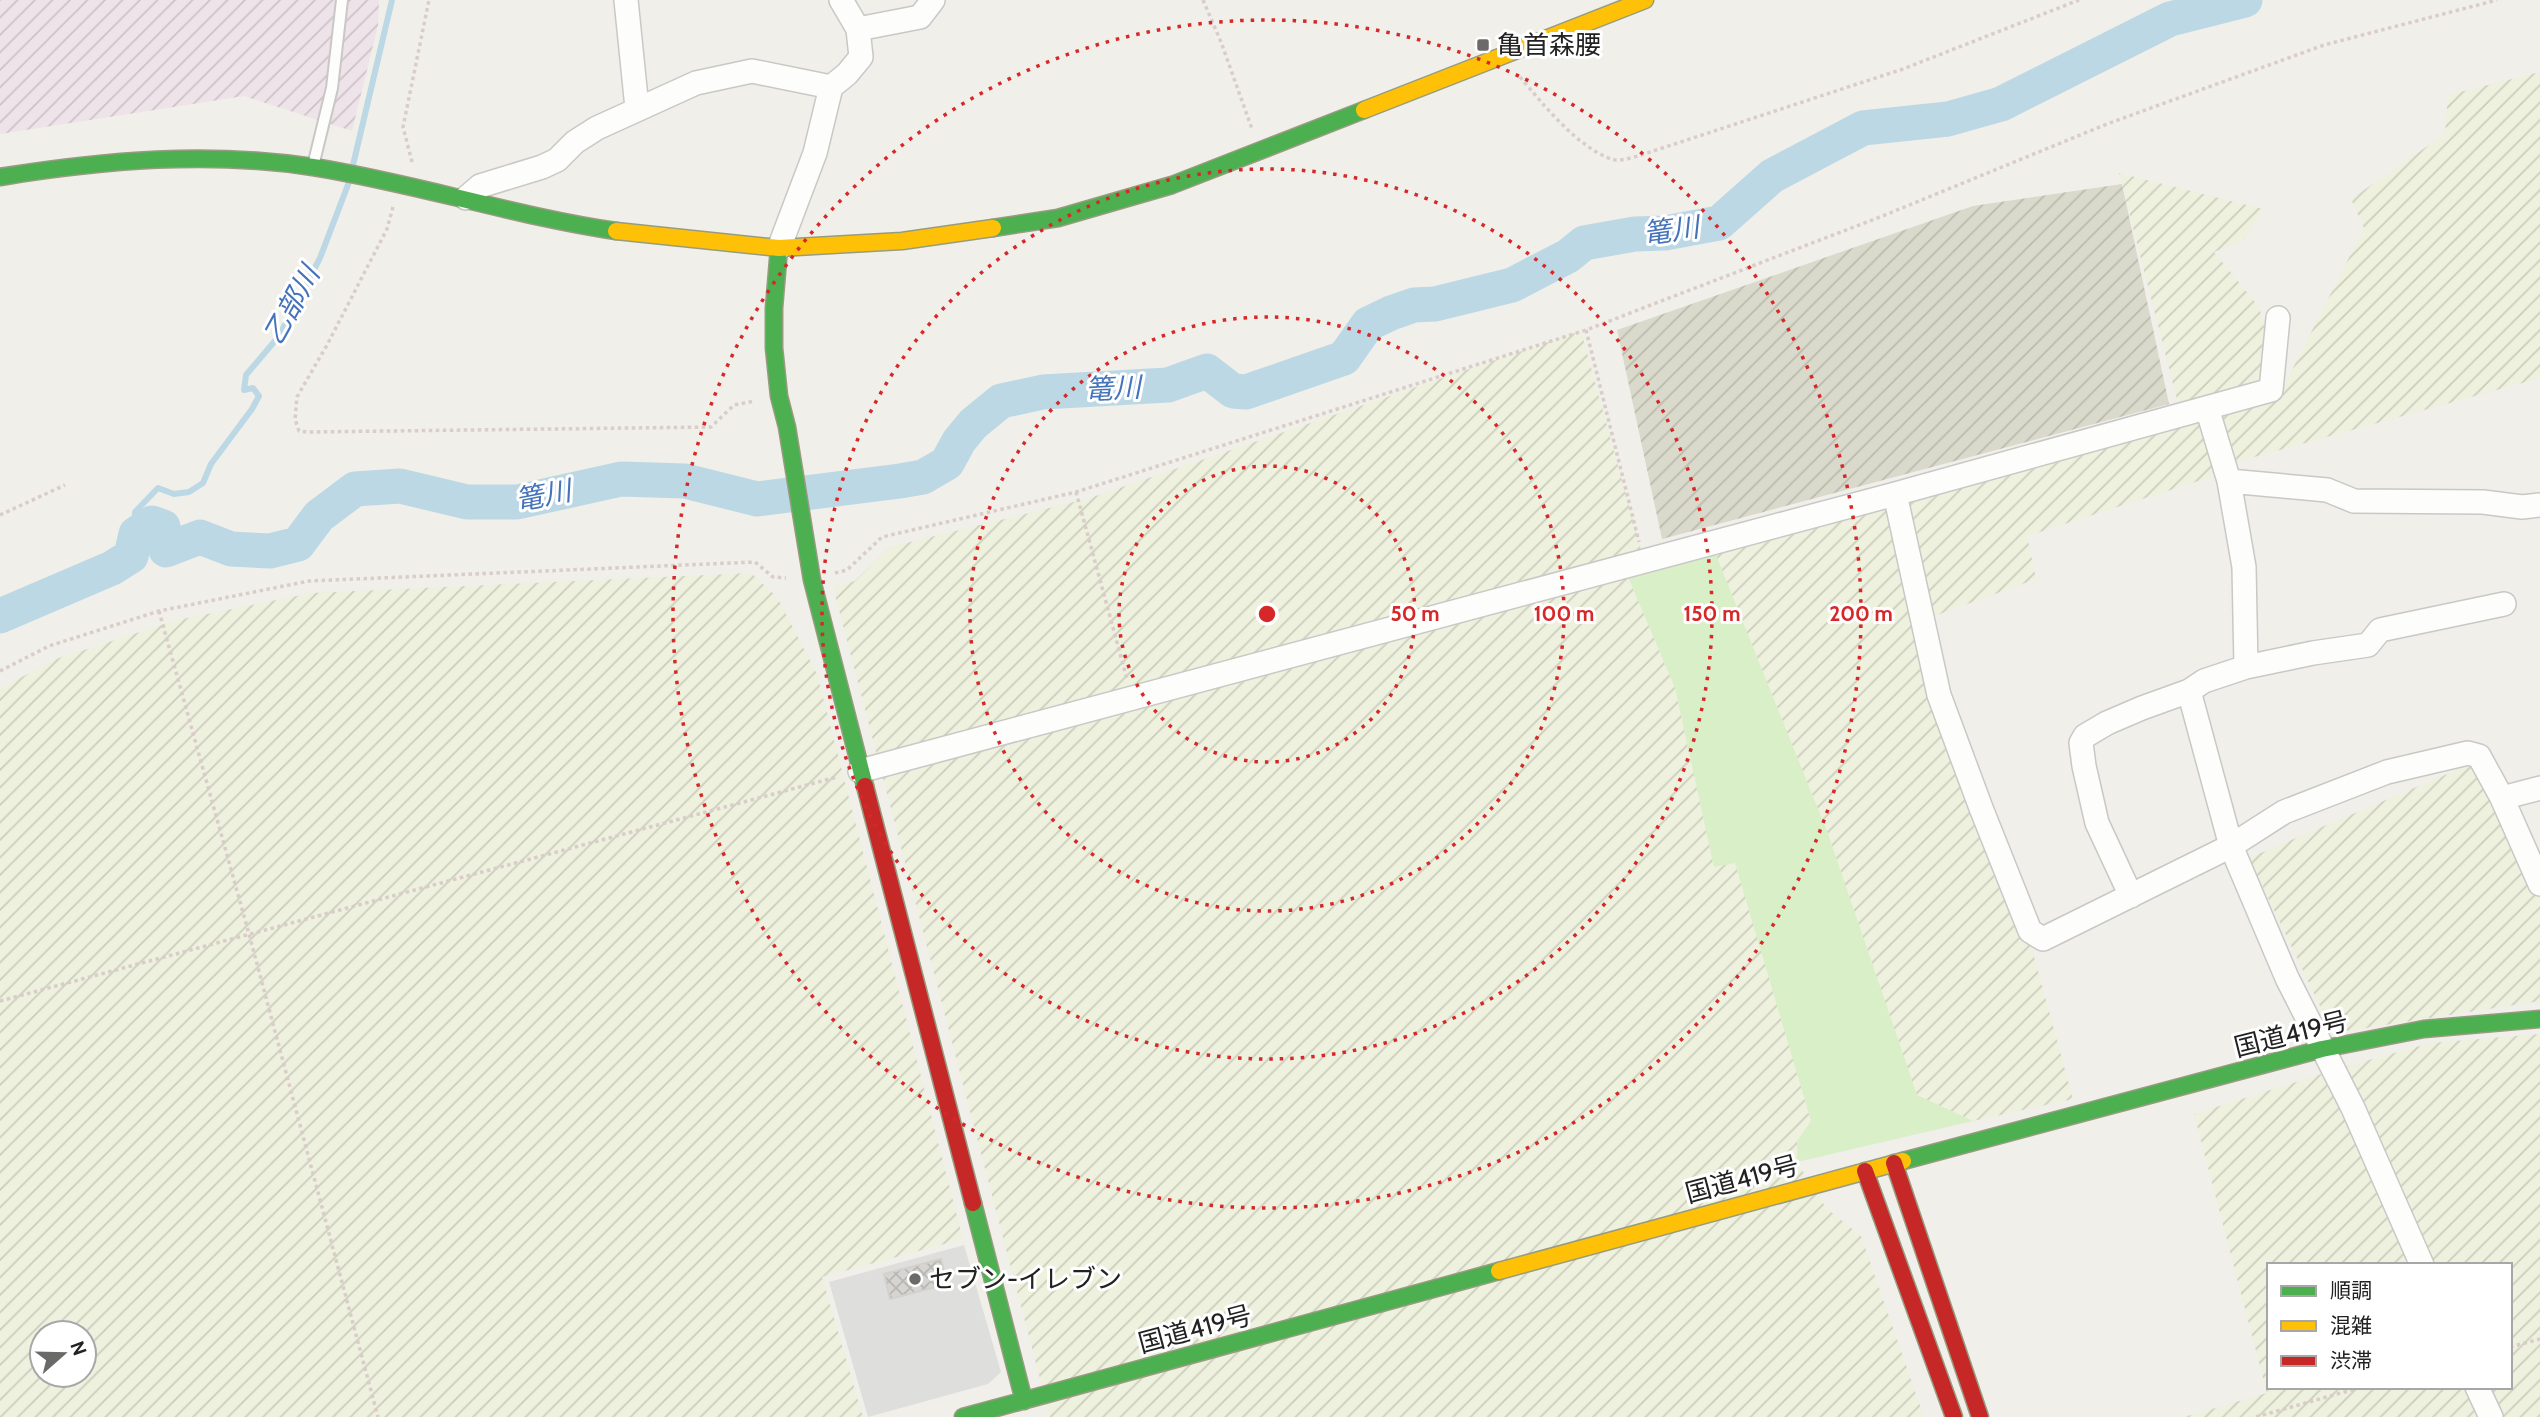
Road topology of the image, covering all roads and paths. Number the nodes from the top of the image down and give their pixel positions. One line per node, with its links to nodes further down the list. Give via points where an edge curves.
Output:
1 (342, 0): 15 (lane, via 332,88)
2 (429, 0): 17 (path, via 403,127 412,160)
3 (626, 0): 13 (street)
4 (841, 0): 10 (street)
5 (933, 0): 10 (street, via 920,17)
6 (1203, 0): 14 (path)
7 (1645, 0): 11 (main road)
8 (2079, 0): 11 (path, via 1903,69 1613,161 1588,147 1558,119)
9 (2497, 0): 21 (path, via 2324,45 2107,124)
10 (858, 29): 12 (street, via 861,57)
11 (1503, 56): 14 (main road)
12 (831, 87): 13 (street, via 752,71 696,83); 19 (street, via 815,153)
13 (638, 108): 18 (street, via 575,142 557,160 480,186)
14 (1260, 151): 19 (main road, via 1172,185 1058,218 902,241)
15 (312, 167): 16 (main road, via 241,159 173,159 68,166); 17 (main road)
16 (0, 177)
17 (412, 186): 18 (main road); 22 (path, via 394,203 387,229 297,397 299,430 711,427 734,405)
18 (466, 198): 19 (main road, via 575,225)
19 (779, 248): 22 (main road, via 774,308)
20 (2278, 318): 23 (street, via 2271,390)
21 (1586, 330): 26 (path); 30 (path)
22 (779, 397): 31 (main road)
23 (2207, 408): 24 (street); 27 (street)
24 (2229, 481): 28 (street, via 2328,490 2354,501); 34 (street, via 2244,567)
25 (65, 485): 29 (path)
26 (1076, 492): 31 (path, via 882,537 847,569); 37 (path)
27 (1895, 494): 30 (street); 43 (street, via 1939,695 2030,931 2043,939)
28 (2540, 505)
29 (0, 515)
30 (1644, 561): 37 (street)
31 (812, 580): 33 (path, via 773,577 755,562 309,581); 38 (main road)
32 (2504, 604): 34 (street, via 2380,630 2368,645)
33 (159, 611): 35 (path, via 49,646); 44 (path)
34 (2246, 667): 36 (street)
35 (0, 671)
36 (2189, 691): 41 (street); 43 (street, via 2107,723 2081,743 2097,823)
37 (1132, 698): 38 (street)
38 (860, 771): 44 (path); 55 (main road)
39 (2540, 788): 40 (street)
40 (2502, 798): 41 (street, via 2479,756 2468,752 2387,772 2284,812); 42 (street)
41 (2231, 846): 43 (street); 47 (street)
42 (2540, 884)
43 (2131, 896)
44 (249, 934): 45 (path); 56 (path)
45 (0, 1001)
46 (2540, 1019): 47 (main road, 国道419号, via 2424,1029)
47 (2322, 1049): 48 (main road, 国道419号); 50 (street)
48 (1894, 1163): 49 (main road, 国道419号); 59 (main road)
49 (1865, 1171): 55 (main road, 国道419号); 58 (main road)
50 (2421, 1263)
51 (2540, 1339): 52 (path)
52 (2512, 1346)
53 (2355, 1389): 60 (path)
54 (2478, 1389): 61 (street)
55 (1026, 1409): 57 (main road, 国道419号)
56 (377, 1417)
57 (963, 1417)
58 (1954, 1417)
59 (1980, 1417)
60 (2256, 1417)
61 (2491, 1417)

